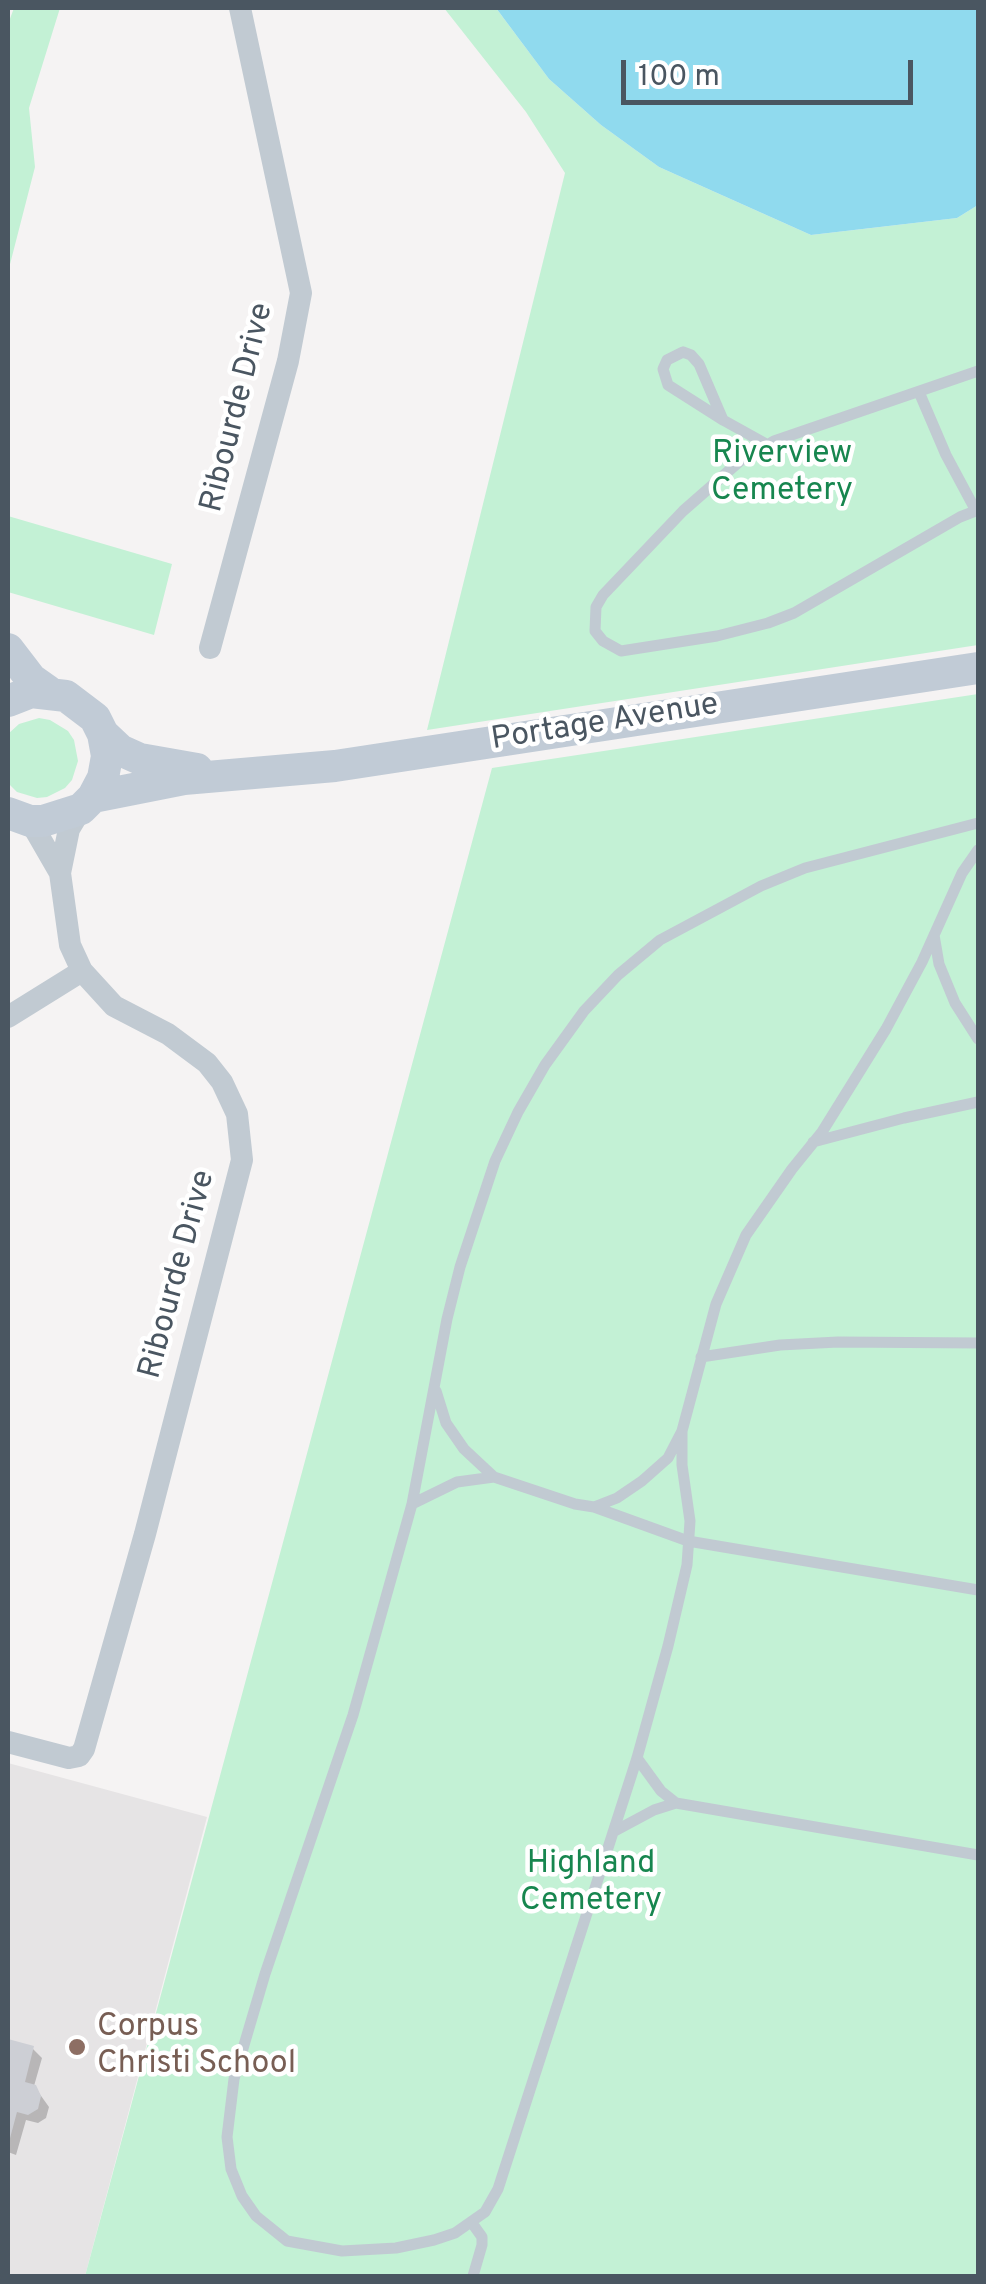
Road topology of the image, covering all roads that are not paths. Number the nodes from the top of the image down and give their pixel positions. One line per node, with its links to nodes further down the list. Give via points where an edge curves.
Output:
1 (240, 8): 7 (street, Ribourde Drive, via 301,293)
2 (978, 371): 3 (lane)
3 (920, 392): 5 (lane); 6 (lane)
4 (722, 420): 4 (lane, via 668,385 667,360 683,352 696,358); 5 (lane)
5 (768, 445): 6 (lane, via 704,491 603,596 593,619 603,642 621,650 768,623)
6 (977, 511)
7 (210, 648)
8 (8, 649): 10 (main road, Portage Avenue)
9 (978, 668): 13 (main road, Portage Avenue, via 335,766)
10 (48, 692): 11 (main road); 12 (main road, Portage Avenue, via 82,705)
11 (8, 701)
12 (103, 734): 13 (main road, Portage Avenue, via 140,759); 14 (main road, via 103,778)
13 (232, 773): 14 (main road, Portage Avenue, via 117,790)
14 (87, 803): 15 (main road, Portage Avenue, via 62,817); 18 (street, Ribourde Drive, via 69,829)
15 (19, 817): 18 (street, Ribourde Drive)
16 (978, 823): 27 (lane, via 760,886 660,940 618,975 545,1065 495,1161 460,1267)
17 (978, 850): 19 (lane)
18 (60, 874): 20 (street, Ribourde Drive, via 70,945)
19 (934, 936): 22 (lane, via 955,1004); 24 (lane, via 886,1029)
20 (82, 972): 21 (street); 34 (street, Ribourde Drive, via 114,1006 207,1063 237,1114 242,1160 84,1749 69,1758)
21 (8, 1017)
22 (978, 1040)
23 (978, 1102): 24 (lane)
24 (814, 1142): 26 (lane, via 746,1235)
25 (978, 1344): 26 (lane, via 838,1342)
26 (701, 1357): 28 (lane)
27 (435, 1388): 29 (lane, via 446,1423); 30 (lane)
28 (682, 1431): 31 (lane, via 668,1458 642,1481); 32 (lane)
29 (494, 1476): 30 (lane, via 457,1482); 31 (lane)
30 (412, 1504): 39 (lane, via 344,1745 248,2025 227,2137 242,2196 287,2241 342,2251 396,2248 456,2234)
31 (594, 1507): 32 (lane)
32 (688, 1541): 33 (lane); 35 (lane)
33 (978, 1590)
34 (8, 1742)
35 (637, 1758): 36 (lane); 37 (lane)
36 (676, 1803): 37 (lane); 38 (lane)
37 (613, 1832): 39 (lane, via 498,2189)
38 (978, 1855)
39 (472, 2223): 40 (lane, via 482,2237)
40 (473, 2276)

